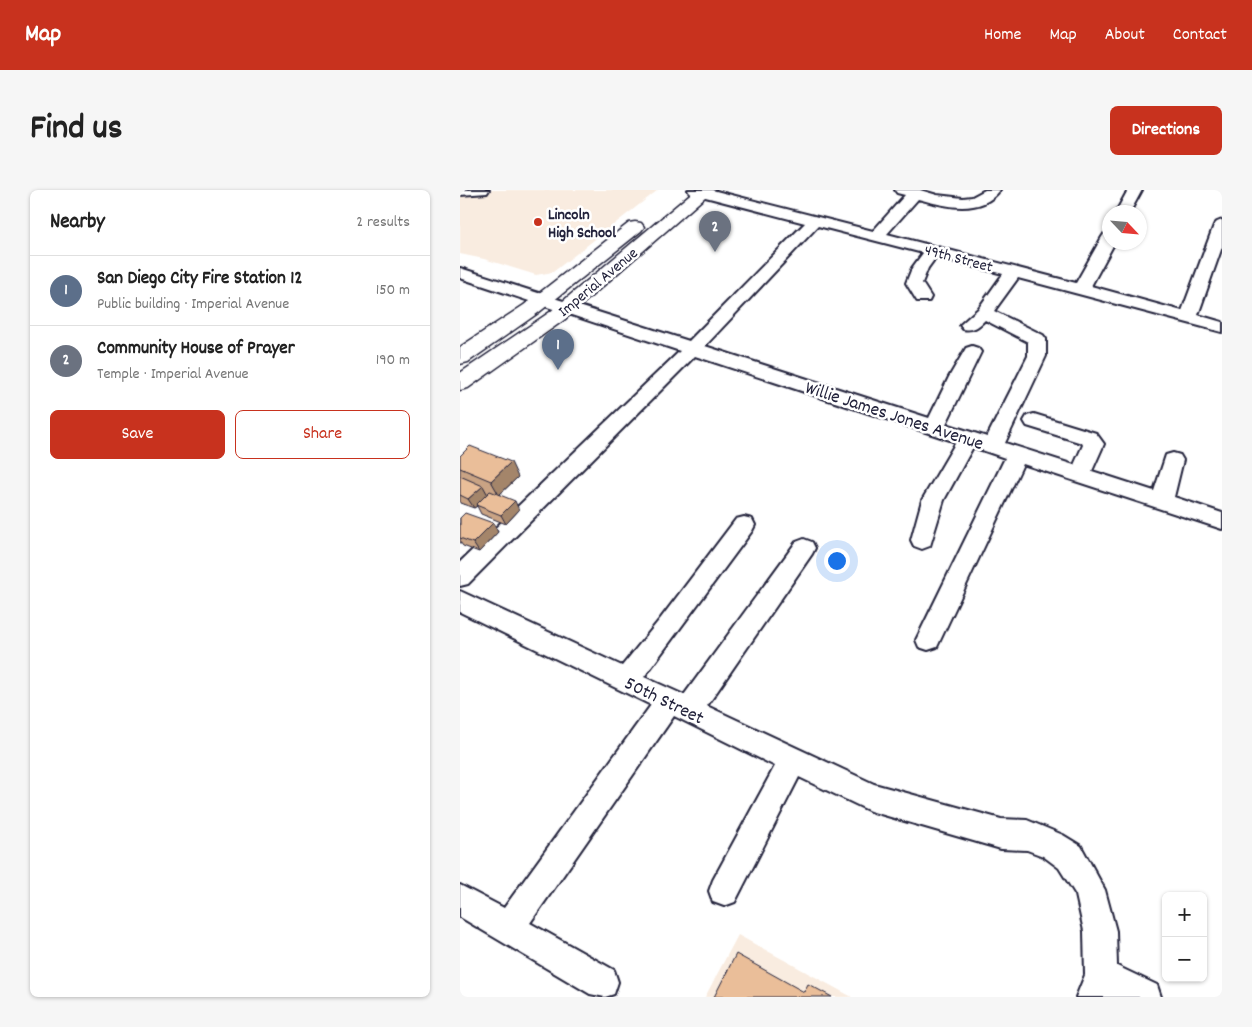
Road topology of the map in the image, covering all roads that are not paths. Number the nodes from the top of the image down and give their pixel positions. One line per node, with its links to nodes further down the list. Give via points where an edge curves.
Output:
1 (681, 190): 19 (main road, Imperial Avenue)
2 (993, 190): 7 (street, via 983,200 964,204)
3 (1135, 190): 9 (street)
4 (460, 191): 5 (street)
5 (480, 191): 8 (street)
6 (701, 191): 10 (street, 49th Street); 20 (main road, Imperial Avenue)
7 (908, 192): 12 (street)
8 (460, 202)
9 (1127, 205)
10 (816, 220): 12 (street, 49th Street); 25 (street)
11 (1222, 225): 22 (street)
12 (877, 236): 13 (street, 49th Street)
13 (933, 250): 15 (street, 49th Street); 18 (street, via 914,283)
14 (1103, 250): 17 (street)
15 (1014, 271): 17 (street, 49th Street); 21 (street)
16 (460, 273): 19 (street, Willie James Jones Avenue)
17 (1082, 289): 22 (street, 49th Street)
18 (923, 297)
19 (542, 300): 20 (street, Willie James Jones Avenue); 27 (main road, Imperial Avenue)
20 (567, 308): 25 (street, Willie James Jones Avenue); 28 (main road, Imperial Avenue)
21 (984, 314): 23 (street); 32 (street, via 1037,339 1037,356)
22 (1188, 318): 24 (street, 49th Street)
23 (968, 325)
24 (1222, 327)
25 (693, 348): 30 (street, Willie James Jones Avenue); 41 (street)
26 (972, 352): 30 (street)
27 (460, 357)
28 (460, 383)
29 (1034, 421): 35 (street, via 1089,438 1094,444)
30 (935, 427): 31 (street, Willie James Jones Avenue)
31 (968, 438): 32 (street, Willie James Jones Avenue); 39 (street, via 933,500)
32 (993, 446): 33 (street, Willie James Jones Avenue)
33 (1017, 454): 35 (street, Willie James Jones Avenue); 43 (street)
34 (1174, 460): 36 (street)
35 (1080, 474): 36 (street, Willie James Jones Avenue)
36 (1162, 501): 37 (street, Willie James Jones Avenue)
37 (1222, 521)
38 (744, 525): 44 (street)
39 (922, 540)
40 (804, 548): 45 (street)
41 (460, 577)
42 (460, 601): 44 (street, 50th Street)
43 (928, 640)
44 (626, 680): 45 (street, 50th Street)
45 (679, 706): 46 (street, 50th Street); 49 (street)
46 (793, 760): 47 (street); 51 (street, 50th Street, via 870,797 1001,834 1027,835 1053,845 1070,857 1090,890 1100,931)
47 (724, 891)
48 (460, 900): 49 (street)
49 (508, 928): 50 (street)
50 (602, 982)
51 (1096, 986): 52 (street)
52 (1145, 997)

